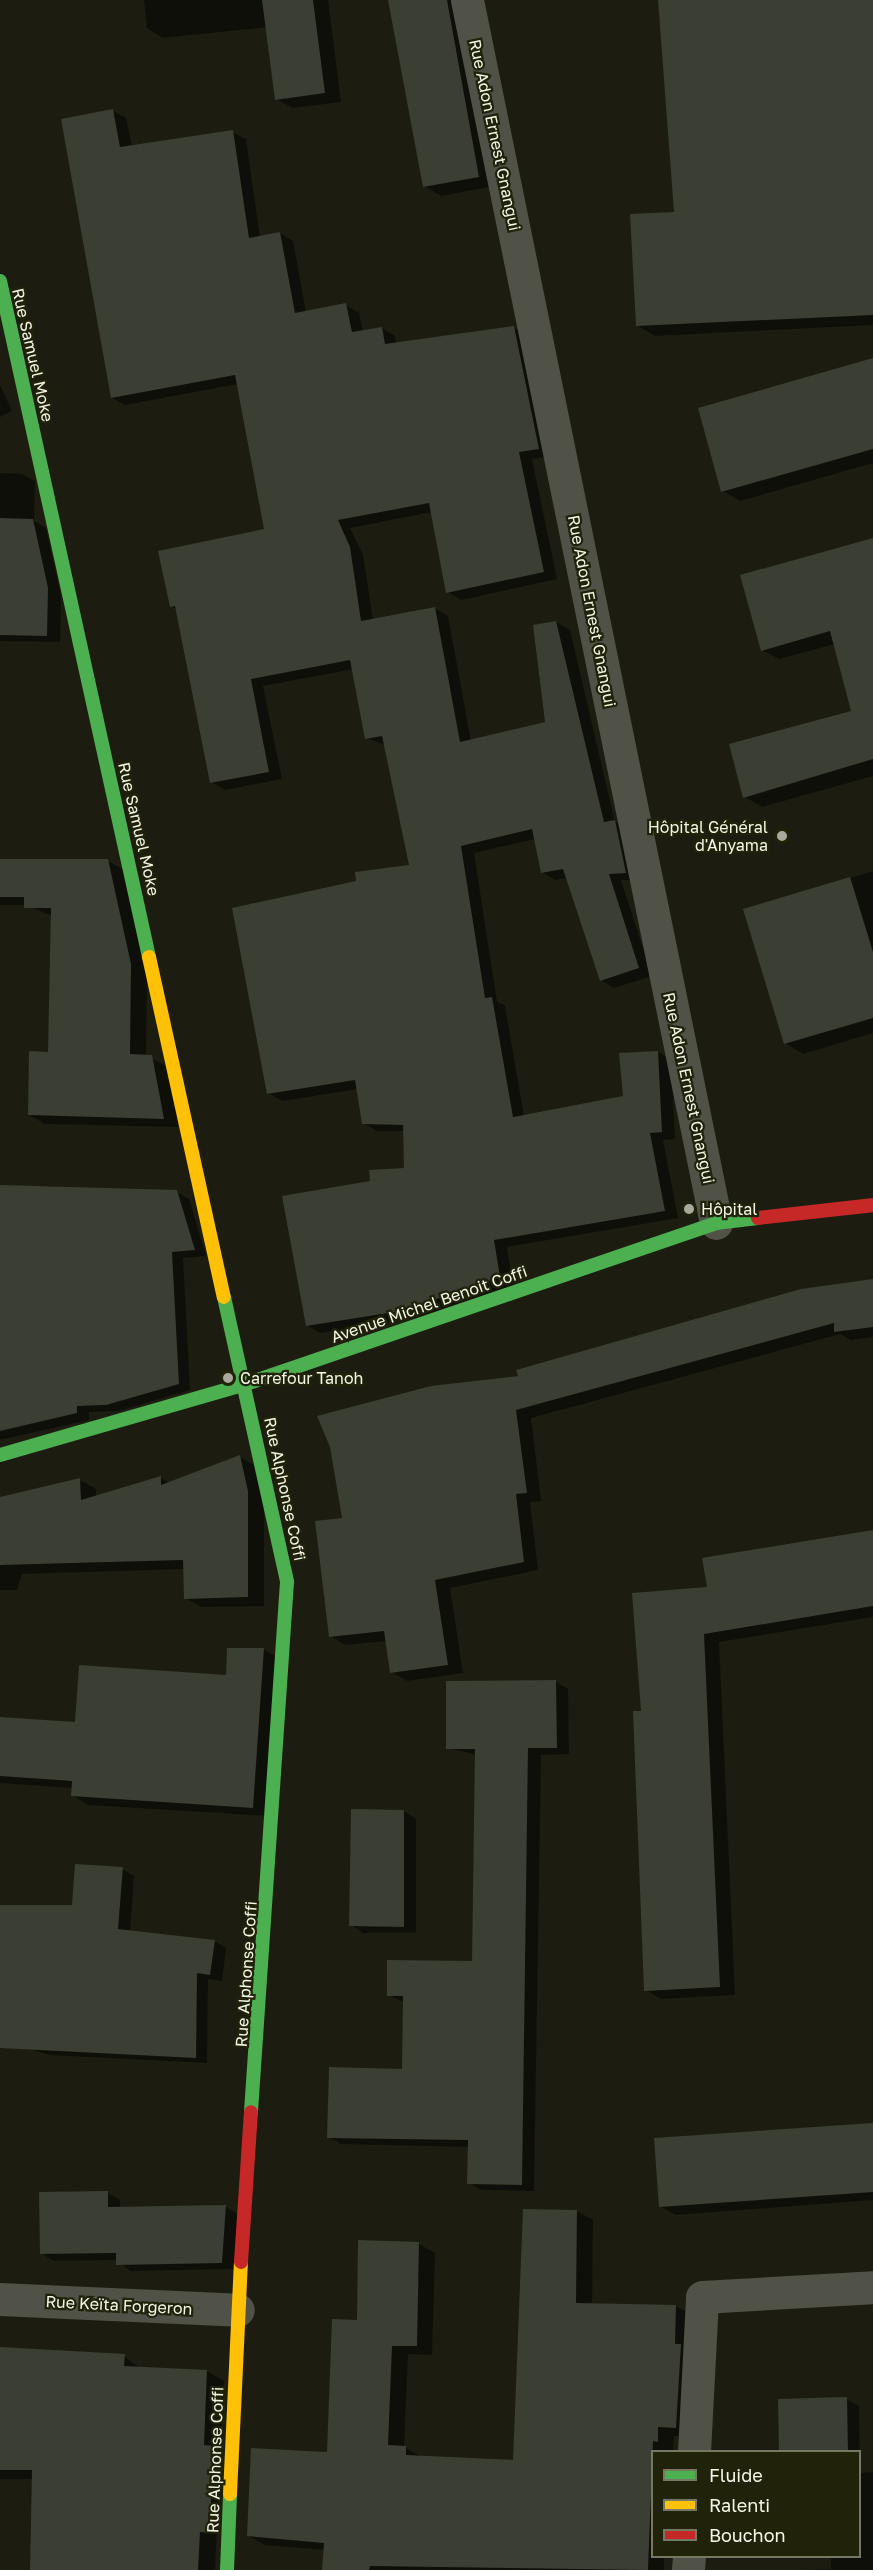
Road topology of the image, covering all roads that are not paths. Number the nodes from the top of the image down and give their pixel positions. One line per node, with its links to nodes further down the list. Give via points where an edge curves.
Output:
1 (467, 0): 4 (street, Rue Adon Ernest Gnangui)
2 (0, 281): 5 (street, Rue Samuel Moke)
3 (873, 1205): 4 (street, Avenue Michel Benoit Coffi)
4 (716, 1222): 5 (street, Avenue Michel Benoit Coffi)
5 (246, 1384): 6 (street, Avenue Michel Benoit Coffi); 9 (street, Rue Alphonse Coffi, via 287,1582)
6 (0, 1455)
7 (873, 2287): 10 (street, via 702,2297)
8 (0, 2299): 9 (street, Rue Keïta Forgeron)
9 (238, 2310): 11 (street, Rue Alphonse Coffi)
10 (694, 2450)
11 (227, 2570)

